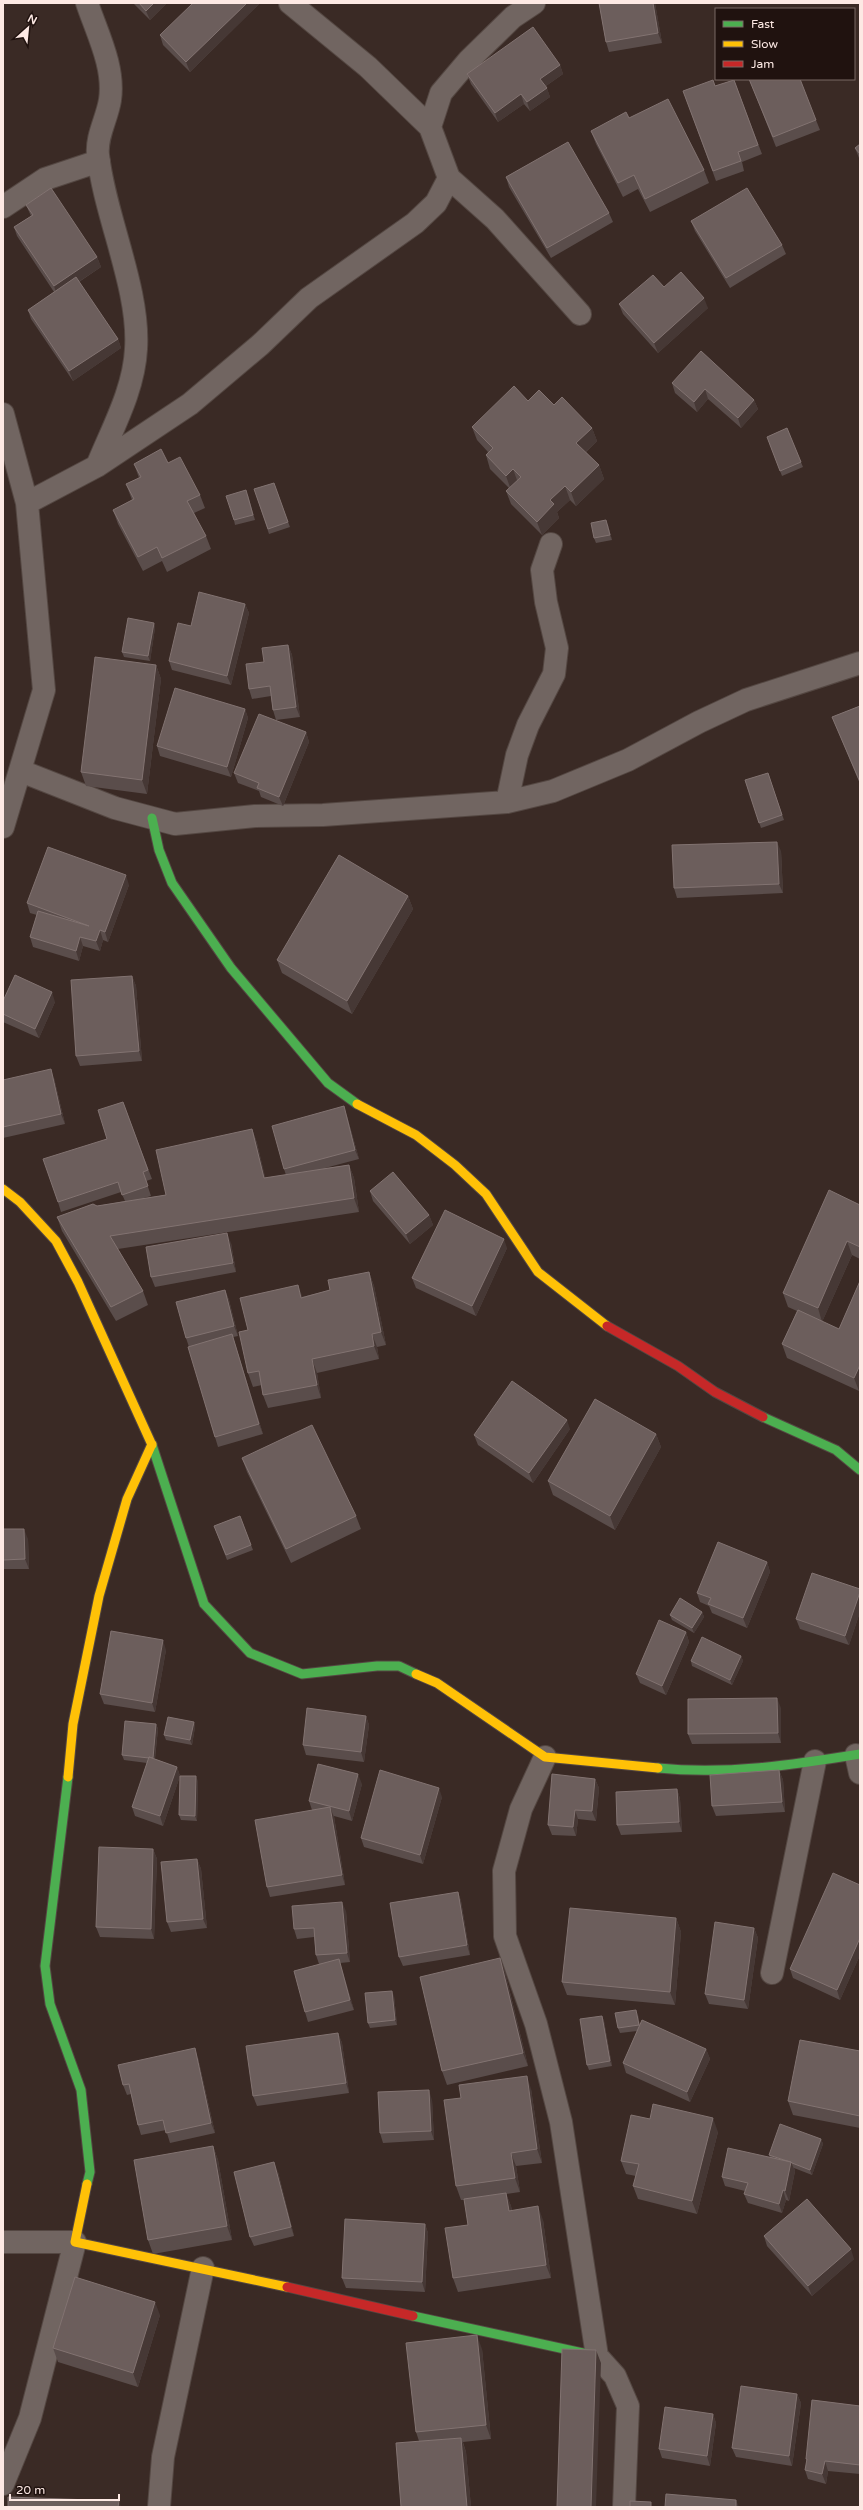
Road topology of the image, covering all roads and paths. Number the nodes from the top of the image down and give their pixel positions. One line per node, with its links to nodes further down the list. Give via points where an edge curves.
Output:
1 (87, 3): 5 (street, via 109,69 110,99 97,144)
2 (290, 3): 4 (street, via 368,67)
3 (534, 3): 4 (street, via 512,17 469,60 441,93)
4 (430, 127): 6 (street)
5 (99, 161): 7 (street, via 45,178); 10 (street, via 100,175 133,303 136,348 127,394)
6 (449, 178): 8 (street, via 495,219); 10 (street, via 436,203 415,223 309,298 260,345 190,404)
7 (3, 206)
8 (580, 314)
9 (3, 414): 11 (street)
10 (97, 466): 11 (street)
11 (27, 503): 14 (street, via 44,690)
12 (551, 544): 15 (street, via 542,570 546,602 557,648 554,674 528,725 517,755)
13 (860, 663): 15 (street, via 746,700 628,760 553,791)
14 (21, 768): 16 (street, via 26,773 115,808); 17 (street)
15 (507, 802): 16 (street, via 323,815 255,816 175,824)
16 (152, 818): 20 (street, via 159,850 172,883 231,968 328,1083 364,1109 416,1135 455,1164 486,1194 538,1272 610,1328 678,1366 715,1392 784,1428 836,1450)
17 (3, 827)
18 (3, 1189): 19 (street, via 20,1202 56,1241 78,1282)
19 (152, 1444): 21 (street, via 204,1604 250,1653 302,1674 398,1666 437,1683); 26 (street, via 127,1499 95,1618 73,1724 46,1966 50,2004 81,2090 86,2121 90,2172)
20 (860, 1470)
21 (545, 1757): 22 (street, via 676,1770 776,1768); 28 (street, via 521,1809 504,1870 505,1936 536,2024 561,2122)
22 (815, 1761): 23 (street); 24 (street)
23 (859, 1761)
24 (772, 1973)
25 (3, 2242): 26 (street)
26 (75, 2242): 27 (street); 29 (street, via 30,2418)
27 (203, 2268): 28 (street, via 503,2338); 30 (street, via 163,2457)
28 (598, 2356): 31 (street, via 615,2376 628,2406)
29 (3, 2484)
30 (159, 2507)
31 (624, 2507)

